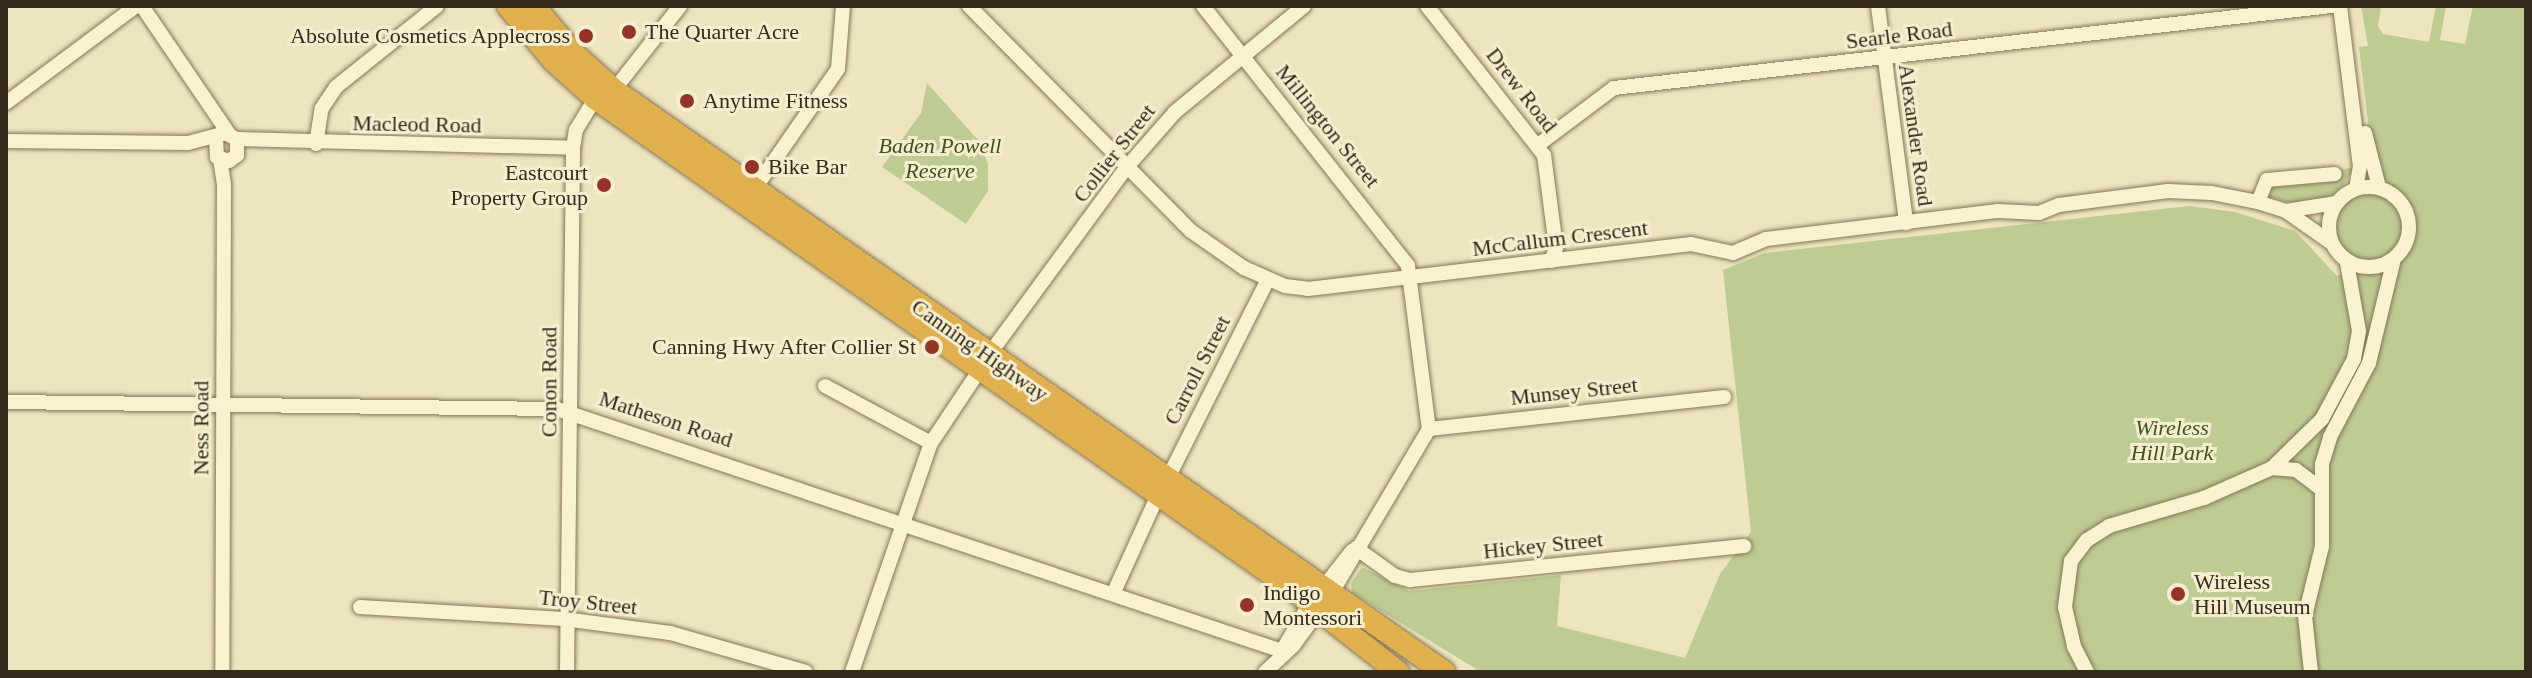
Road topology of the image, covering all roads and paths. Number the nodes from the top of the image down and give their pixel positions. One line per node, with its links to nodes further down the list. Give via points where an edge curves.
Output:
1 (139, 6): 18 (street); 22 (street, Ness Road, via 212,107)
2 (508, 6): 17 (highway, Canning Highway, via 553,60)
3 (534, 6): 17 (highway, Canning Highway)
4 (680, 6): 17 (street, Conon Road)
5 (843, 6): 28 (street, via 838,69)
6 (969, 6): 24 (street, McCallum Crescent)
7 (1203, 6): 15 (street, Millington Street)
8 (1304, 6): 15 (street, Collier Street)
9 (1427, 6): 21 (street, Drew Road)
10 (1878, 6): 16 (street, Alexander Road)
11 (2332, 6): 16 (street, Searle Road)
12 (2340, 6): 27 (street, via 2360,166)
13 (2349, 6): 26 (street, via 2364,128)
14 (430, 8): 20 (street, via 349,73 327,104)
15 (1242, 55): 24 (street, Collier Street, via 1175,112); 37 (street, Millington Street, via 1395,245)
16 (1884, 58): 21 (street, Searle Road, via 1614,88); 32 (street, Alexander Road)
17 (604, 94): 23 (street, Conon Road, via 576,130); 28 (highway, Canning Highway)
18 (6, 103)
19 (6, 141): 22 (street, Macleod Road)
20 (322, 145): 22 (street, Macleod Road); 23 (street, Macleod Road)
21 (1538, 145): 35 (street, Drew Road, via 1547,166 1556,248)
22 (226, 146): 43 (street, Ness Road)
23 (573, 148): 44 (street, Conon Road)
24 (1126, 168): 38 (street, McCallum Crescent, via 1191,231); 39 (street, Collier Street)
25 (2335, 174): 29 (street, via 2267,180)
26 (2379, 187): 27 (street); 34 (street, via 2397,197 2408,217 2409,232)
27 (2356, 189): 30 (street)
28 (749, 197): 39 (highway, Canning Highway)
29 (2258, 202): 31 (street, McCallum Crescent); 32 (street, McCallum Crescent, via 2168,191 2059,205 2039,213 1998,211)
30 (2336, 203): 31 (street, McCallum Crescent); 33 (street, via 2330,215)
31 (2286, 211): 33 (street, McCallum Crescent)
32 (1906, 223): 35 (street, McCallum Crescent, via 1766,239 1733,253 1691,244)
33 (2330, 242): 36 (street)
34 (2394, 259): 36 (street, via 2371,267); 49 (street, via 2369,363 2330,437)
35 (1551, 261): 37 (street, McCallum Crescent)
36 (2347, 263): 47 (street, via 2359,309 2354,359 2322,419)
37 (1408, 278): 38 (street, McCallum Crescent, via 1308,289); 45 (street, Millington Street)
38 (1267, 281): 48 (street, Carroll Street)
39 (984, 363): 46 (street, Collier Street); 48 (highway, Canning Highway)
40 (825, 386): 46 (street)
41 (1724, 397): 45 (street, Munsey Street)
42 (6, 402): 43 (street, Matheson Road)
43 (223, 404): 44 (street, Matheson Road); 58 (street, Ness Road)
44 (571, 412): 50 (street, Matheson Road); 56 (street, Conon Road)
45 (1429, 429): 52 (street)
46 (931, 443): 50 (street, Collier Street)
47 (2272, 468): 49 (street, via 2296,470); 65 (street, via 2204,498 2109,526 2087,540 2071,561 2065,590 2070,634)
48 (1162, 488): 53 (street, Carroll Street); 54 (highway, Canning Highway)
49 (2320, 488): 66 (street, via 2322,546 2305,616)
50 (901, 524): 53 (street, Matheson Road); 61 (street, Collier Street)
51 (1744, 546): 52 (street, Hickey Street, via 1410,580 1395,576)
52 (1356, 548): 54 (street)
53 (1114, 592): 57 (street, Matheson Road)
54 (1321, 598): 57 (street, via 1293,646); 63 (highway, Canning Highway); 64 (highway, Canning Highway)
55 (360, 607): 56 (street, Troy Street)
56 (569, 620): 59 (street, Conon Road); 60 (street, Troy Street, via 692,636)
57 (1282, 651): 62 (street)
58 (222, 672)
59 (567, 672)
60 (806, 672)
61 (852, 672)
62 (1265, 672)
63 (1398, 672)
64 (1444, 672)
65 (2087, 672)
66 (2311, 672)

